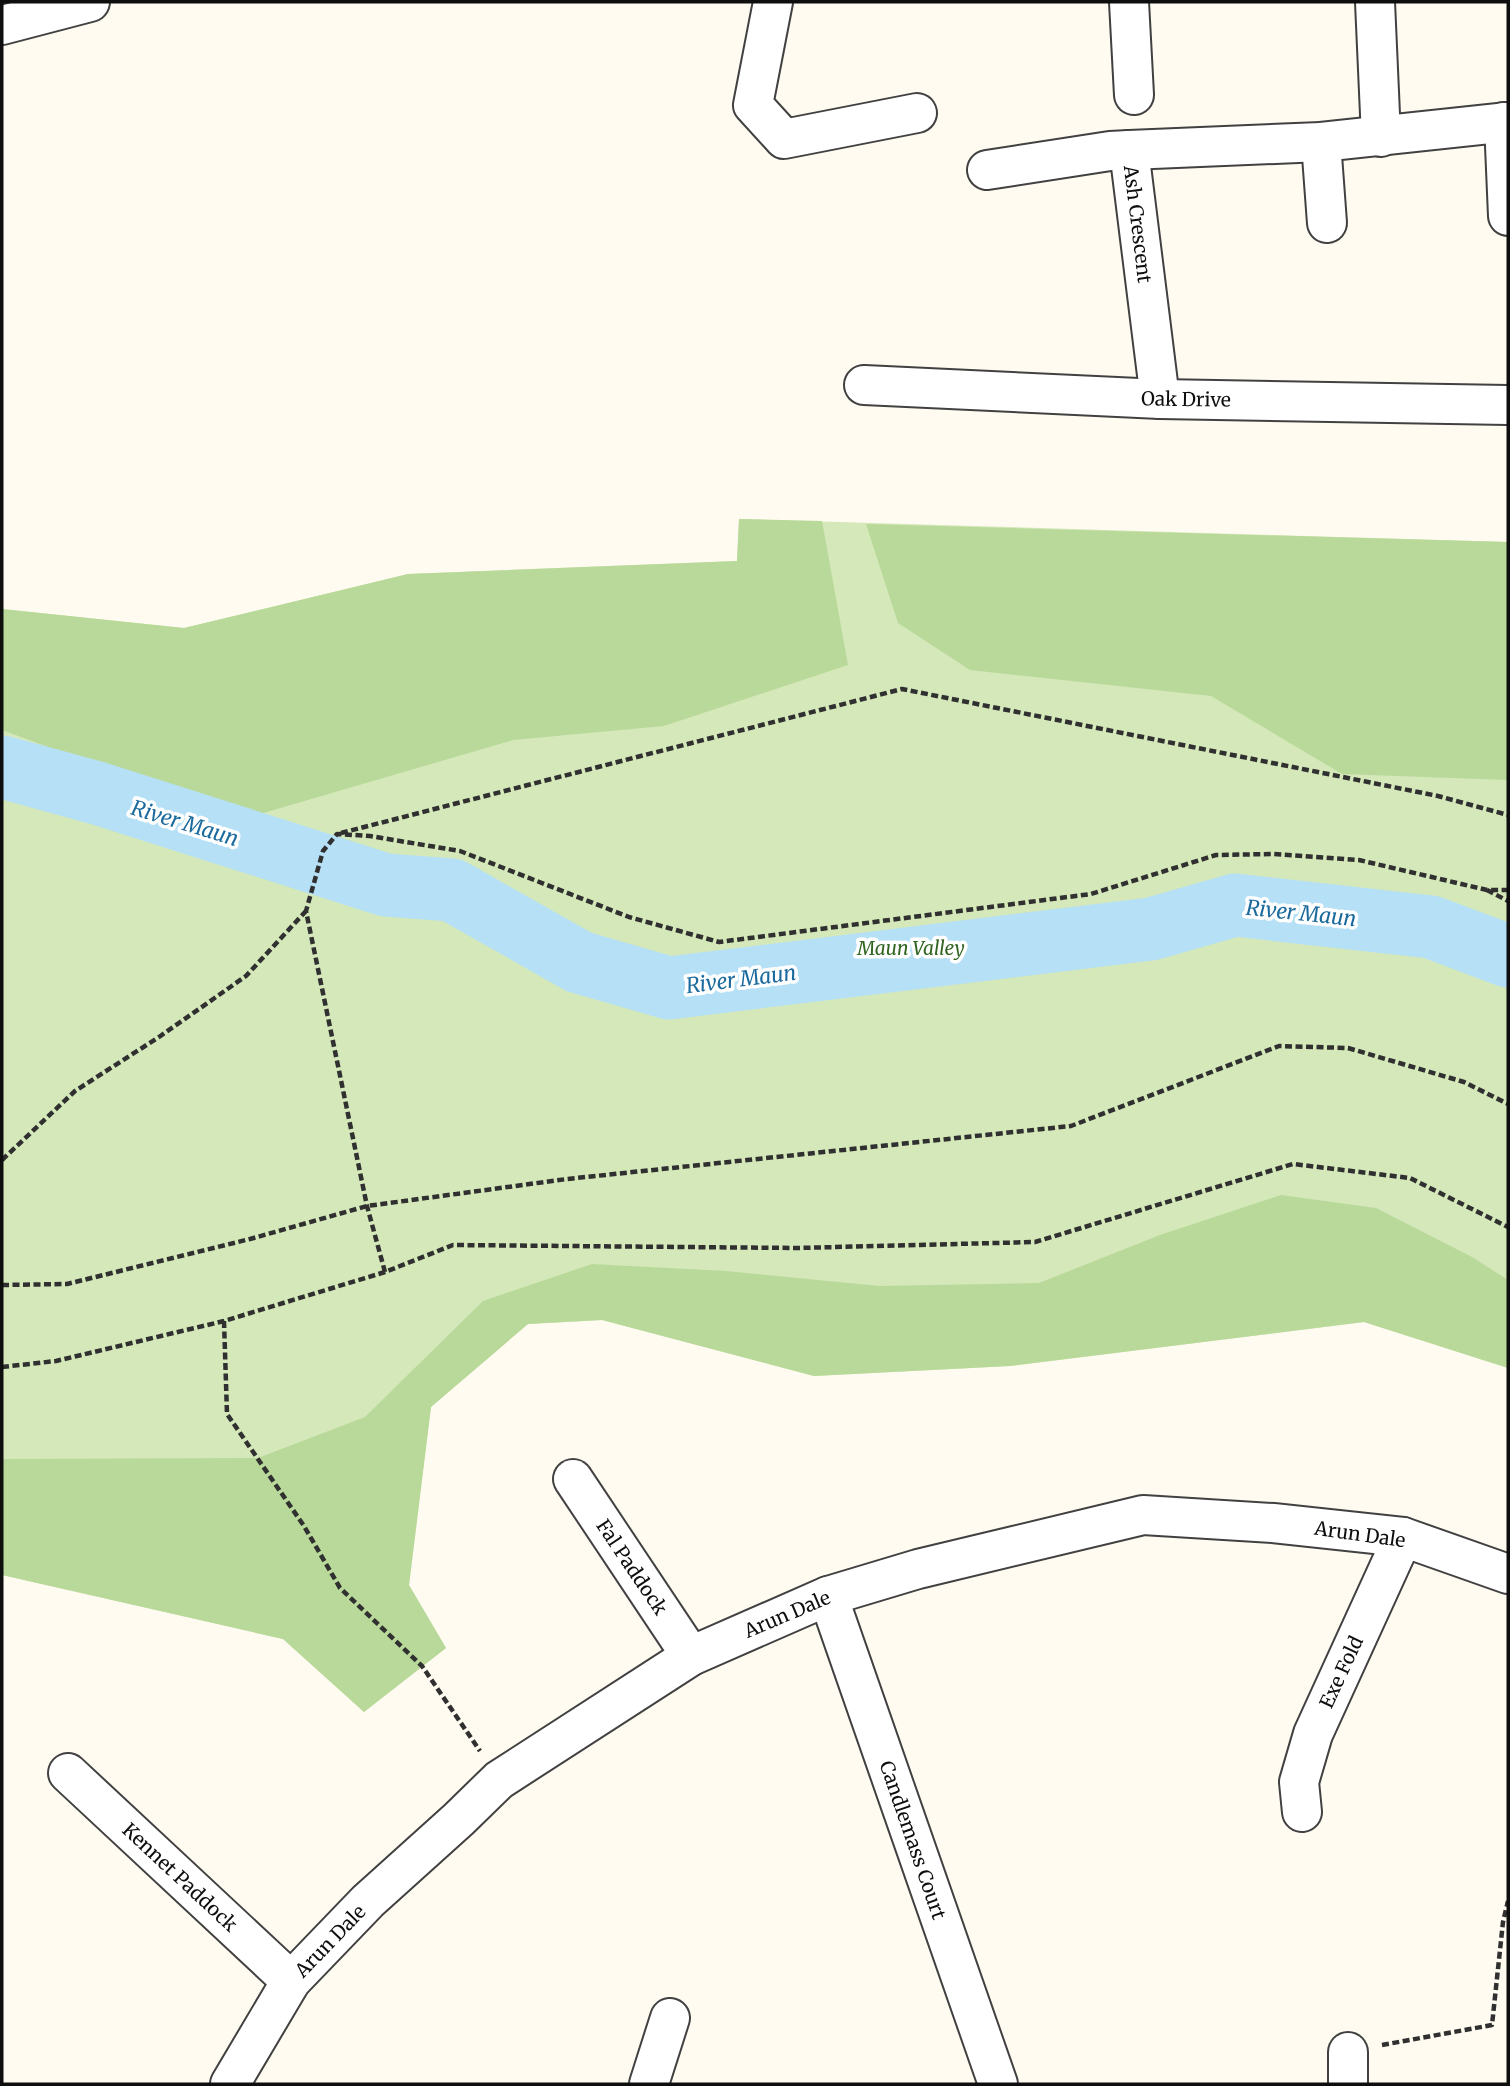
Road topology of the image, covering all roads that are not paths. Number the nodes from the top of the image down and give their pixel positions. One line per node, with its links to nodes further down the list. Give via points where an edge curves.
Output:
1 (90, 2): 5 (street)
2 (773, 2): 7 (street, via 753,105 784,139)
3 (1129, 2): 6 (street)
4 (1375, 2): 9 (street)
5 (2, 25)
6 (1134, 95)
7 (917, 113)
8 (1506, 122): 9 (street); 13 (street)
9 (1381, 136): 10 (street)
10 (1321, 142): 11 (street); 14 (street)
11 (1129, 150): 12 (street, Ash Crescent); 16 (street, Ash Crescent)
12 (987, 170)
13 (1508, 216)
14 (1327, 223)
15 (864, 385): 16 (street, Oak Drive)
16 (1160, 399): 17 (street, Oak Drive)
17 (1508, 405)
18 (573, 1479): 22 (street, Fal Paddock)
19 (1403, 1537): 20 (street, Arun Dale); 21 (street, Arun Dale, via 1143,1515 918,1569); 24 (street, Exe Fold, via 1313,1734 1299,1783)
20 (1508, 1574)
21 (828, 1596): 22 (street, Arun Dale); 29 (street, Candlemass Court)
22 (691, 1656): 25 (street, Arun Dale, via 499,1780 368,1901)
23 (68, 1773): 25 (street, Kennet Paddock)
24 (1302, 1812)
25 (291, 1981): 27 (street, Arun Dale)
26 (670, 2018): 28 (street)
27 (230, 2084)
28 (649, 2084)
29 (998, 2084)

